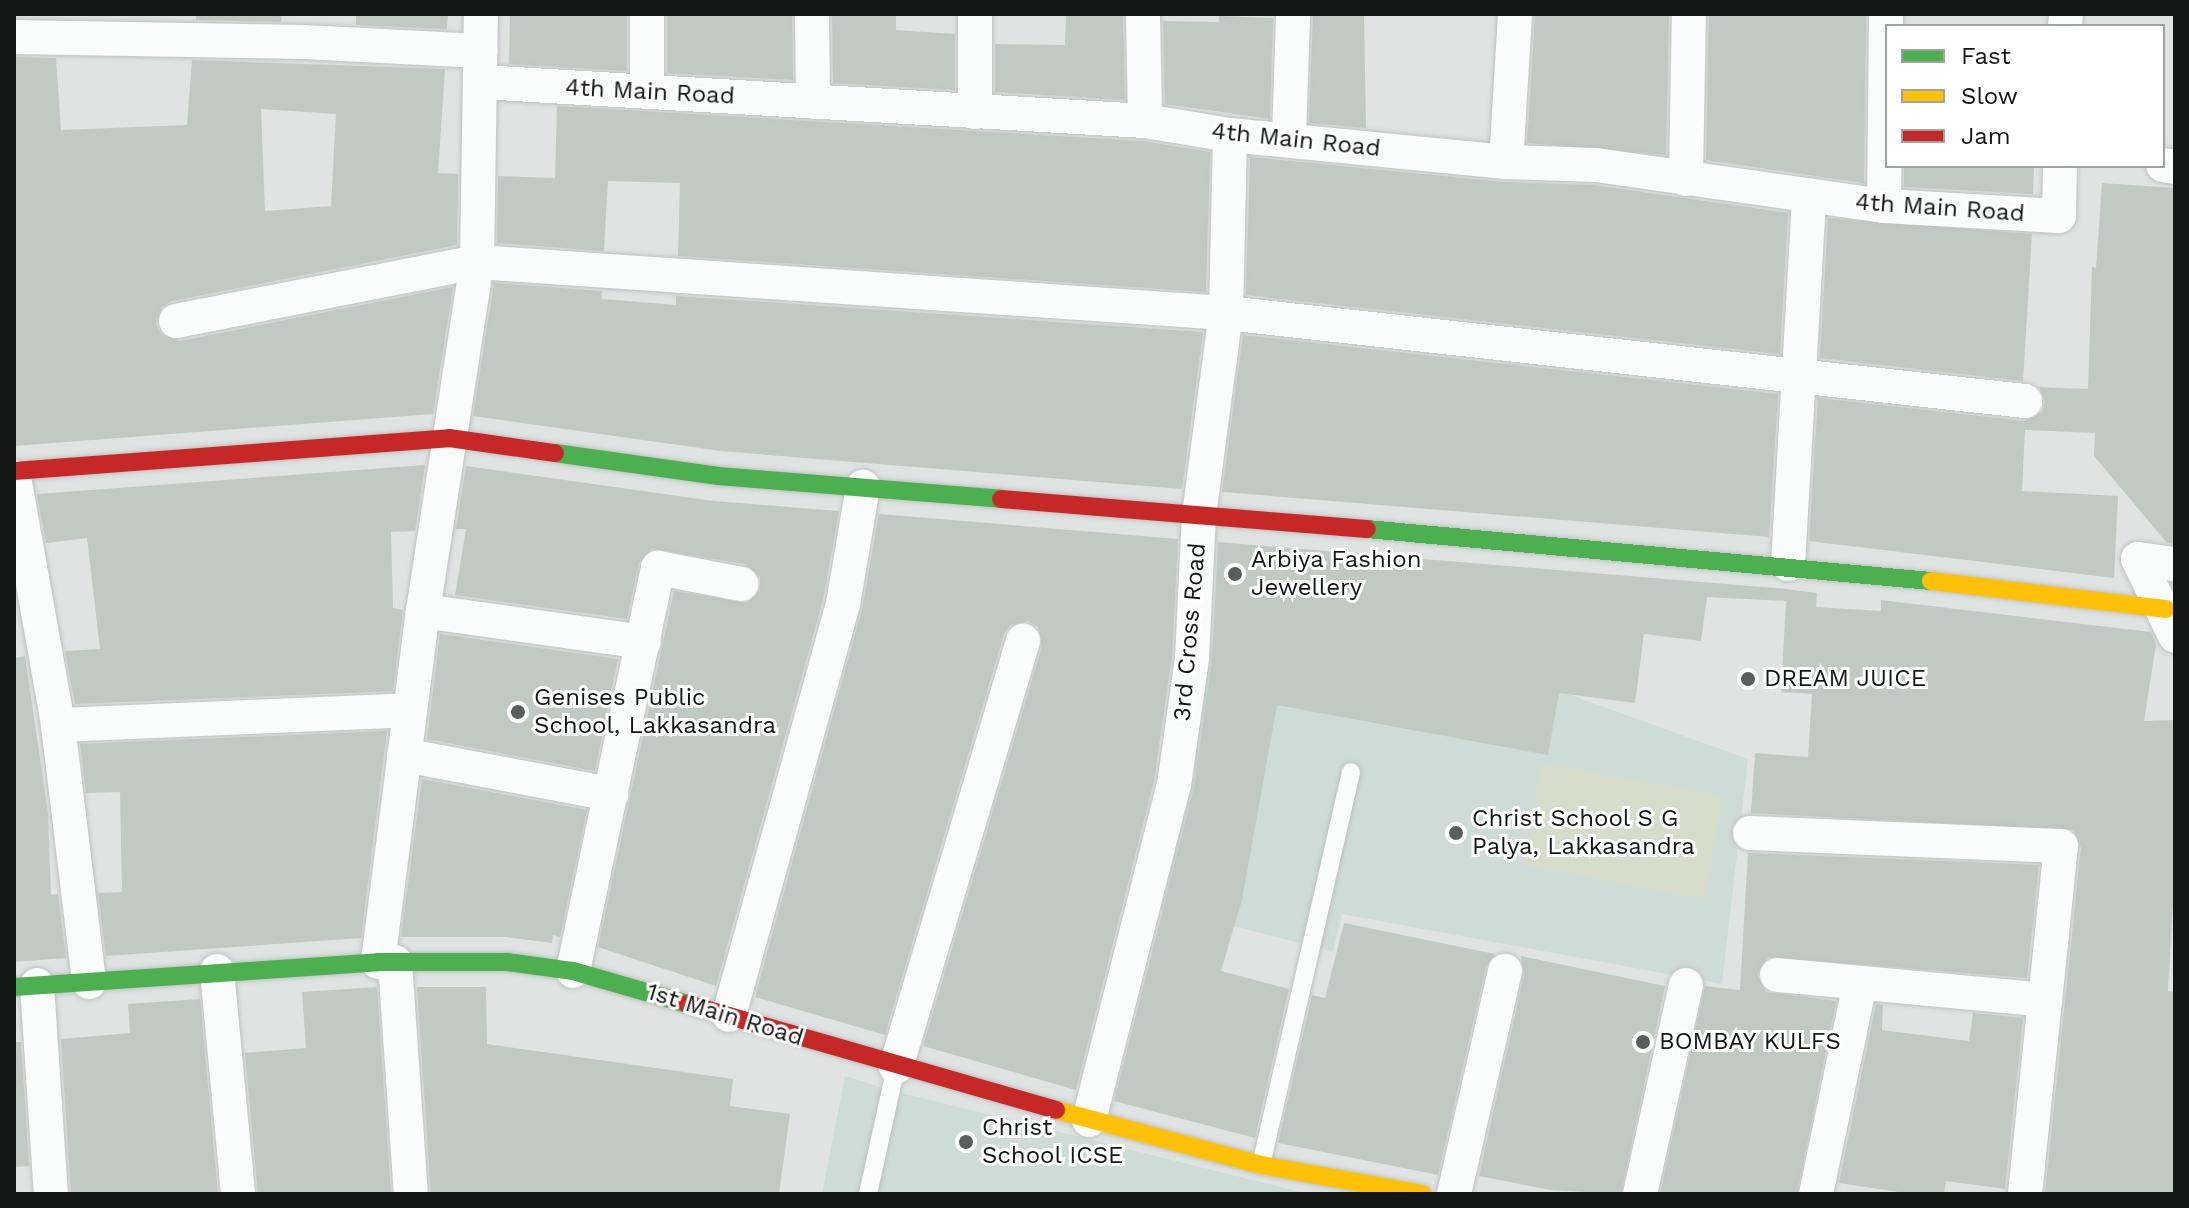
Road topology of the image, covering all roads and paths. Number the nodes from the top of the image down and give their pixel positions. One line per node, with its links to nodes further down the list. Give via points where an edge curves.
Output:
1 (481, 14): 12 (street)
2 (647, 14): 13 (street)
3 (812, 14): 14 (street)
4 (975, 14): 16 (street)
5 (1143, 14): 17 (street)
6 (1293, 14): 19 (street)
7 (1515, 14): 20 (street)
8 (1689, 14): 22 (street)
9 (88, 25): 10 (street, 4th Main Road); 11 (street, 4th Main Road)
10 (304, 28): 12 (street, 4th Main Road)
11 (14, 37)
12 (481, 67): 13 (street, 4th Main Road); 25 (street)
13 (647, 92): 14 (street, 4th Main Road)
14 (813, 102): 16 (street, 4th Main Road)
15 (1885, 110): 24 (street)
16 (975, 112): 17 (street, 4th Main Road)
17 (1145, 121): 18 (street, 4th Main Road)
18 (1230, 135): 19 (street, 4th Main Road); 26 (street, 3rd Cross Road)
19 (1289, 137): 20 (street, 4th Main Road)
20 (1506, 162): 22 (street, 4th Main Road, via 1596,165)
21 (2060, 168): 24 (street, 4th Main Road, via 2059,216)
22 (1686, 179): 23 (street, 4th Main Road)
23 (1809, 196): 24 (street, 4th Main Road); 28 (street)
24 (1884, 206)
25 (477, 262): 26 (street); 27 (street); 30 (street)
26 (1226, 313): 28 (street); 34 (street, 3rd Cross Road)
27 (176, 321)
28 (1801, 380): 29 (street); 35 (street)
29 (2025, 401)
30 (449, 438): 31 (street); 33 (street, via 718,476); 38 (street)
31 (14, 471)
32 (14, 477): 43 (street)
33 (863, 487): 34 (street); 58 (street, via 843,604)
34 (1199, 515): 35 (street); 60 (street, 3rd Cross Road, via 1192,658 1174,785)
35 (1788, 564): 39 (street)
36 (2175, 564): 39 (street, via 2138,559)
37 (741, 584): 41 (street, via 658,568)
38 (423, 611): 41 (street); 42 (street)
39 (2170, 622)
40 (1023, 640): 59 (street)
41 (644, 642): 46 (street)
42 (410, 710): 43 (street); 44 (street)
43 (58, 725): 53 (street)
44 (404, 755): 46 (street); 48 (street)
45 (1351, 772): 61 (lane)
46 (611, 794): 50 (street)
47 (1750, 833): 57 (street, via 2061,846)
48 (387, 962): 49 (street, 1st Main Road); 50 (street, 1st Main Road, via 507,962); 64 (street)
49 (217, 971): 53 (street, 1st Main Road); 63 (street)
50 (573, 971): 58 (street, 1st Main Road)
51 (1505, 971): 67 (street)
52 (1777, 975): 54 (street)
53 (89, 982): 56 (street, 1st Main Road)
54 (1860, 984): 57 (street); 69 (street)
55 (1686, 985): 68 (street)
56 (26, 986): 62 (street)
57 (2045, 1000): 70 (street)
58 (729, 1015): 59 (street, 1st Main Road)
59 (896, 1067): 60 (street, 1st Main Road); 65 (lane)
60 (1089, 1120): 61 (street, 1st Main Road)
61 (1261, 1165): 66 (street, 1st Main Road)
62 (51, 1194)
63 (238, 1194)
64 (411, 1194)
65 (868, 1194)
66 (1422, 1194)
67 (1454, 1194)
68 (1640, 1194)
69 (1816, 1194)
70 (2025, 1194)

